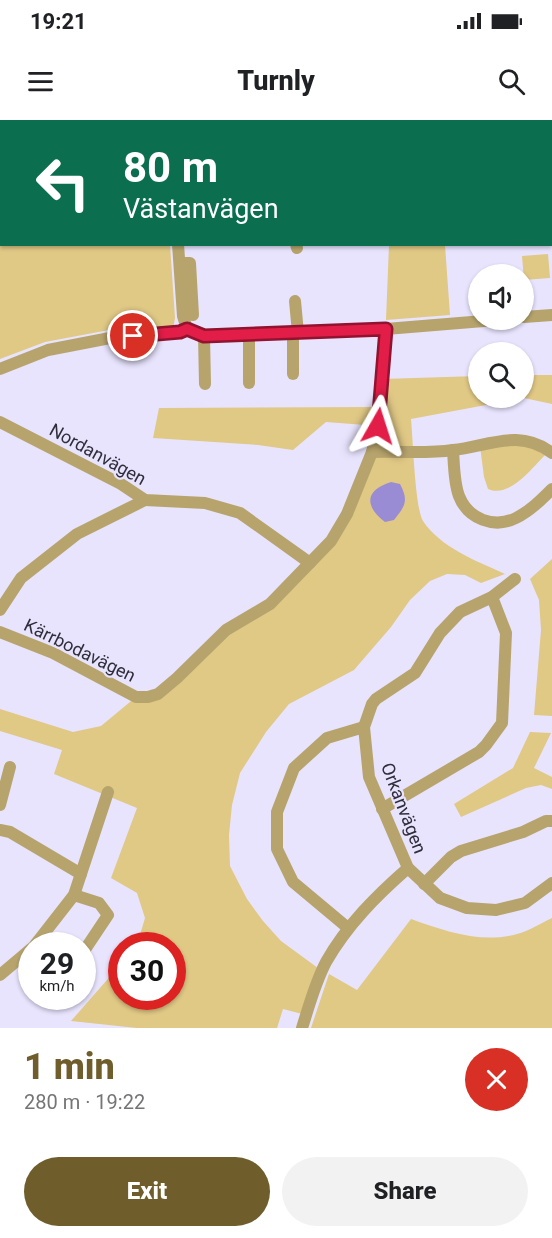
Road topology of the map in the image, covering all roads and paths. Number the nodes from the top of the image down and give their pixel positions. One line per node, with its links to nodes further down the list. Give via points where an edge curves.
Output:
1 (178, 246): 2 (street)
2 (180, 263): 4 (street, via 190,263); 8 (street)
3 (296, 301): 10 (street)
4 (193, 315)
5 (552, 315): 6 (street)
6 (534, 316)
7 (468, 322): 9 (street)
8 (187, 329): 12 (street); 13 (street, via 48,350)
9 (386, 329): 10 (street); 19 (street, Kärrbodavägen, via 380,418)
10 (295, 333): 11 (street); 14 (street)
11 (249, 334): 12 (street); 15 (street)
12 (204, 336): 16 (street)
13 (0, 369)
14 (292, 374)
15 (249, 383)
16 (205, 384)
17 (0, 422): 22 (street, Nordanvägen, via 122,484)
18 (453, 450): 19 (street); 20 (street, via 519,439); 21 (street, via 459,495 467,511 477,518 489,522 514,519)
19 (372, 452): 23 (street, Kärrbodavägen, via 347,514 331,541)
20 (552, 453)
21 (552, 489)
22 (145, 500): 23 (street, Nordanvägen, via 205,503 240,513); 26 (street, via 77,534 21,578)
23 (310, 563): 27 (street, Kärrbodavägen, via 270,604 226,630 177,678 148,697 136,697 53,653)
24 (515, 579): 25 (street, Orkanvägen)
25 (492, 597): 28 (street, Orkanvägen, via 460,612 440,633 415,673 376,699); 32 (street, via 506,633 502,723 479,752)
26 (0, 610)
27 (0, 632)
28 (364, 727): 32 (street, Orkanvägen, via 369,777); 40 (street, via 327,738 294,768 277,812 277,849 293,882)
29 (10, 767): 31 (street)
30 (108, 792): 36 (street)
31 (0, 805)
32 (382, 808): 35 (street, Orkanvägen)
33 (552, 821): 38 (street, via 461,851)
34 (0, 830): 36 (street, via 10,832)
35 (408, 868): 38 (street); 40 (street, via 374,897)
36 (81, 874): 39 (street)
37 (552, 883): 38 (street, via 525,903 496,910 467,908 440,898)
38 (424, 884)
39 (74, 894): 41 (street); 42 (street, via 99,903 108,915)
40 (348, 928): 45 (street, via 326,963)
41 (46, 932)
42 (96, 933)
43 (18, 960): 44 (street)
44 (0, 975)
45 (302, 1028)

